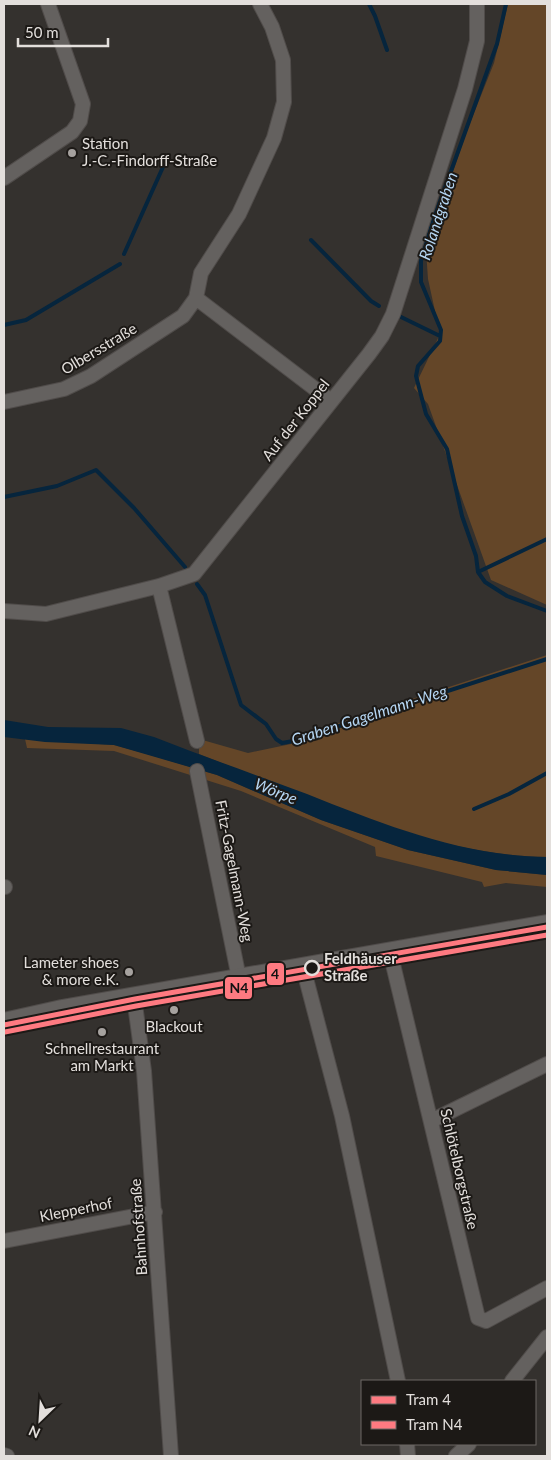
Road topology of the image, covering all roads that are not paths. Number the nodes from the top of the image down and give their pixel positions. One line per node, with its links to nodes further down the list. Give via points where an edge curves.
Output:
1 (48, 4): 4 (street, via 83,104 80,121 72,132)
2 (260, 4): 5 (street, via 283,60 284,102 274,138 239,214 201,273)
3 (477, 4): 6 (street, Auf der Koppel, via 477,41 465,89 393,314 382,336)
4 (4, 178)
5 (196, 298): 6 (street); 7 (street, Olbersstraße, via 183,316 91,376 64,389)
6 (331, 401): 8 (street, Auf der Koppel, via 194,574)
7 (4, 402)
8 (159, 586): 9 (street, Auf der Koppel, via 46,614); 10 (street)
9 (4, 611)
10 (196, 741)
11 (197, 771): 15 (street, Fritz-Gagelmann-Weg)
12 (547, 924): 13 (street)
13 (390, 952): 14 (street); 19 (street, Schlötelborgstraße)
14 (303, 967): 15 (street); 24 (street, via 342,1116)
15 (240, 978): 16 (street)
16 (134, 996): 17 (street); 20 (street, Bahnhofstraße, via 144,1071)
17 (4, 1022)
18 (547, 1064): 19 (street)
19 (431, 1121): 22 (street, Schlötelborgstraße, via 478,1318 486,1321)
20 (155, 1212): 21 (street, Klepperhof); 27 (street, Bahnhofstraße)
21 (4, 1240)
22 (547, 1288)
23 (545, 1346): 25 (street)
24 (398, 1380)
25 (513, 1380)
26 (467, 1445): 28 (street)
27 (171, 1456)
28 (456, 1456)

